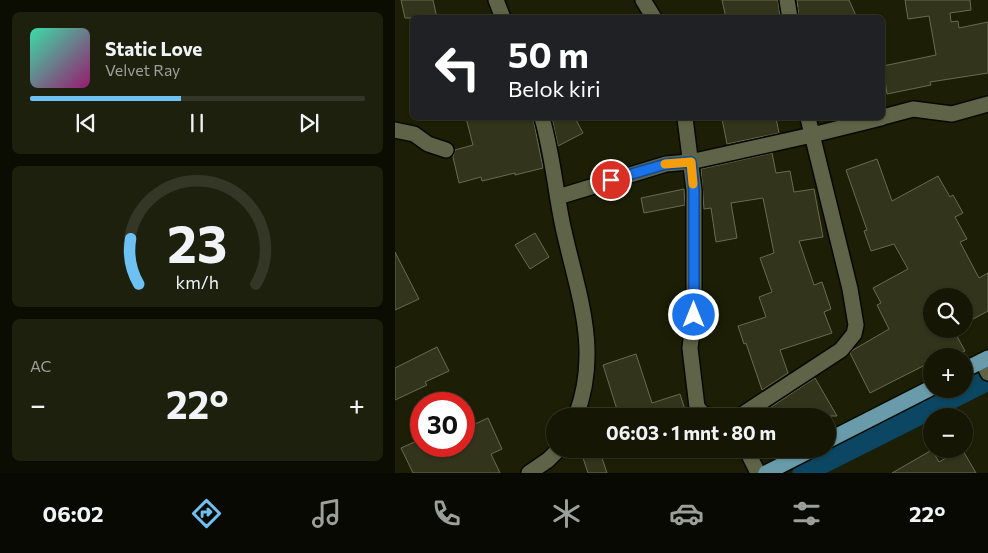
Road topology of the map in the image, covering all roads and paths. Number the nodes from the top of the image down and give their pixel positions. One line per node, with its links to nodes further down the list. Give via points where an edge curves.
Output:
1 (496, 0): 4 (street)
2 (643, 0): 5 (street)
3 (787, 0): 6 (street)
4 (502, 15)
5 (652, 15)
6 (790, 15)
7 (988, 104): 8 (street, via 952,114 913,109)
8 (885, 116)
9 (542, 120): 17 (street)
10 (685, 120): 16 (street)
11 (808, 120): 14 (street)
12 (870, 120): 14 (street)
13 (395, 130): 15 (street, via 414,134)
14 (812, 135): 16 (street); 23 (street, via 851,289 856,325 854,334 841,350)
15 (446, 150)
16 (691, 162): 17 (street, via 666,164); 22 (street, via 694,315 690,348)
17 (559, 197): 21 (street, via 588,346 585,387)
18 (986, 364): 19 (main road)
19 (973, 368)
20 (923, 392): 24 (main road)
21 (578, 408)
22 (698, 408)
23 (752, 408)
24 (836, 436)
25 (550, 458): 29 (street)
26 (754, 458): 28 (street)
27 (795, 458): 28 (main road)
28 (767, 472)
29 (529, 473)

